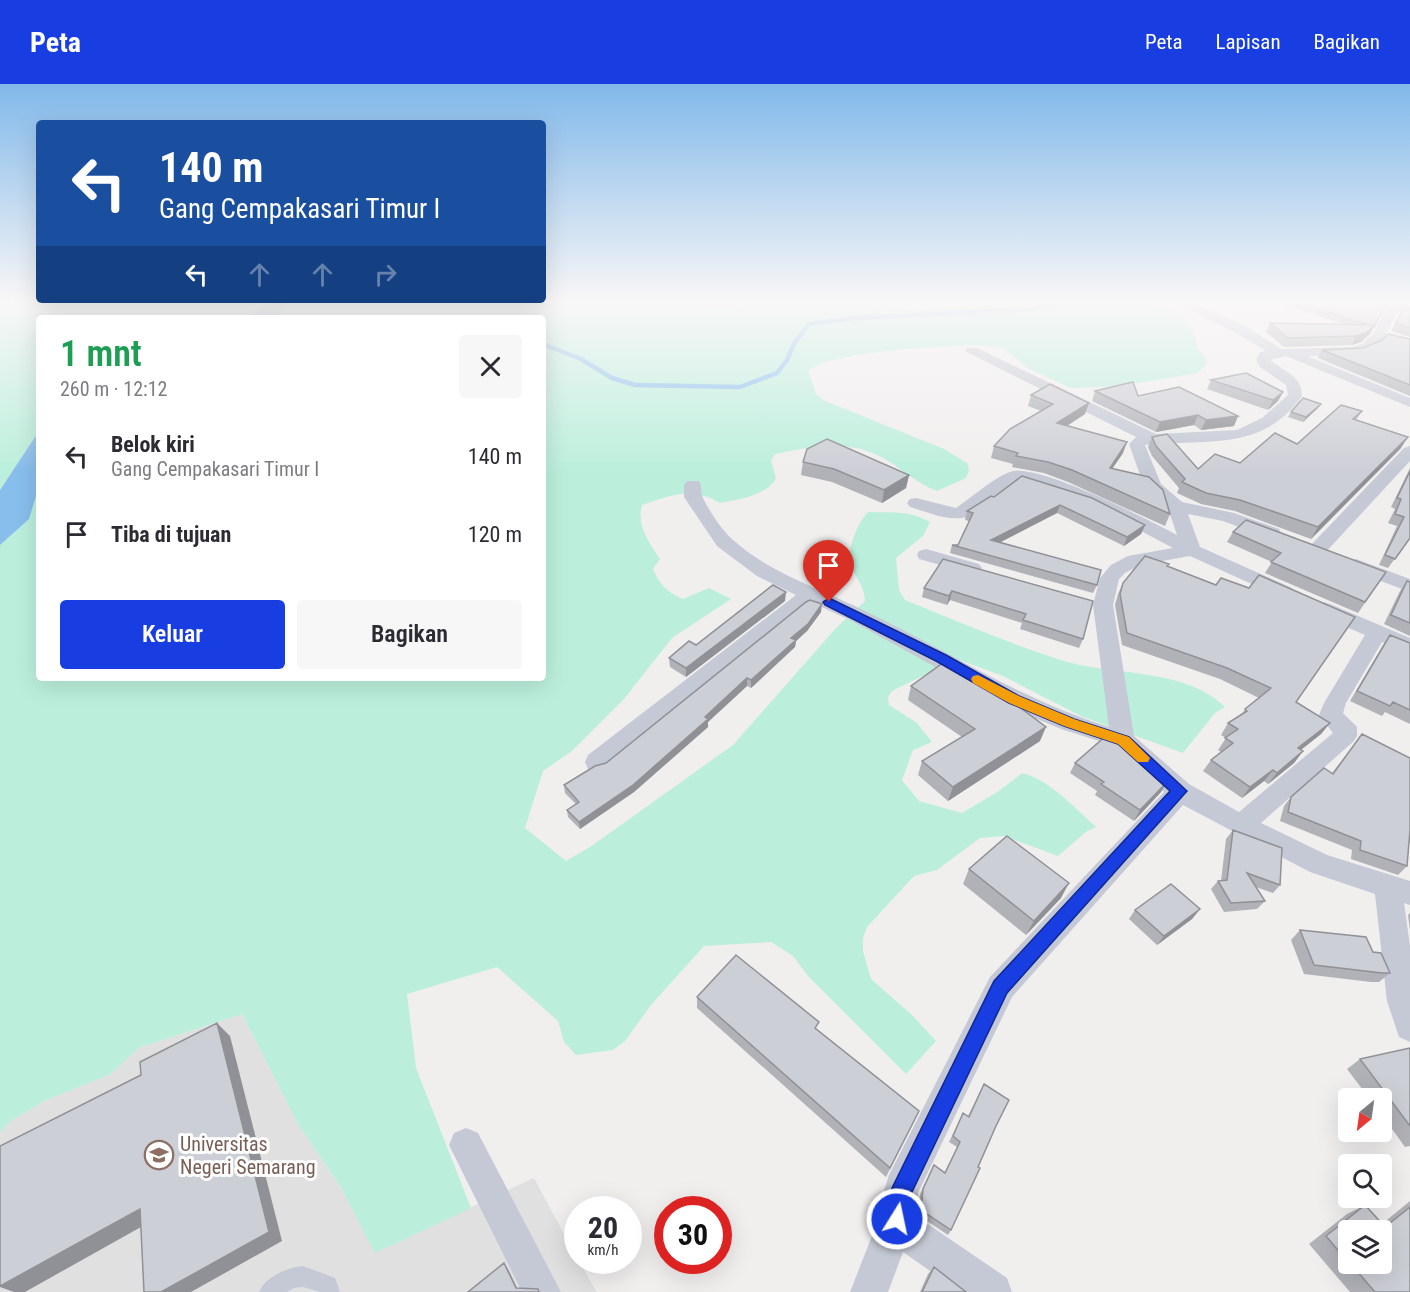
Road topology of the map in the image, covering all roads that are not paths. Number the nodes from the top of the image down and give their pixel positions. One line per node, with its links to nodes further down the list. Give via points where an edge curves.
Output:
1 (989, 359): 5 (street)
2 (1263, 359): 5 (street, via 1289,379 1296,391 1275,418 1246,434)
3 (1298, 359): 4 (street)
4 (1410, 403)
5 (1153, 439): 9 (street, via 1137,445 1153,486)
6 (1410, 451): 11 (street)
7 (693, 486): 15 (street, via 693,498 724,542 764,572)
8 (916, 503): 10 (street, via 961,513 1014,476 1026,477 1096,500)
9 (1176, 506): 10 (street); 11 (street, via 1228,517)
10 (1192, 550): 17 (street, via 1135,560 1118,569 1110,578); 18 (street)
11 (1317, 550): 14 (street)
12 (926, 555): 13 (street)
13 (992, 574)
14 (1410, 586)
15 (813, 595): 20 (street, via 1014,700); 21 (street, via 797,602)
16 (1080, 599): 17 (street)
17 (1104, 605): 20 (street)
18 (1377, 633): 19 (street); 23 (street, via 1331,715 1346,727 1345,736)
19 (1410, 646)
20 (1124, 740): 22 (street)
21 (597, 762)
22 (1180, 791): 23 (street); 27 (street, via 1001,987 902,1188 896,1206)
23 (1241, 825): 24 (street, via 1320,864)
24 (1399, 890): 25 (street, via 1402,1001)
25 (1410, 1026)
26 (466, 1145): 30 (street)
27 (897, 1219): 31 (street); 32 (street, via 901,1228)
28 (269, 1292): 29 (lane, via 291,1278 309,1276 328,1285)
29 (330, 1292)
30 (542, 1292)
31 (869, 1292)
32 (993, 1292)

